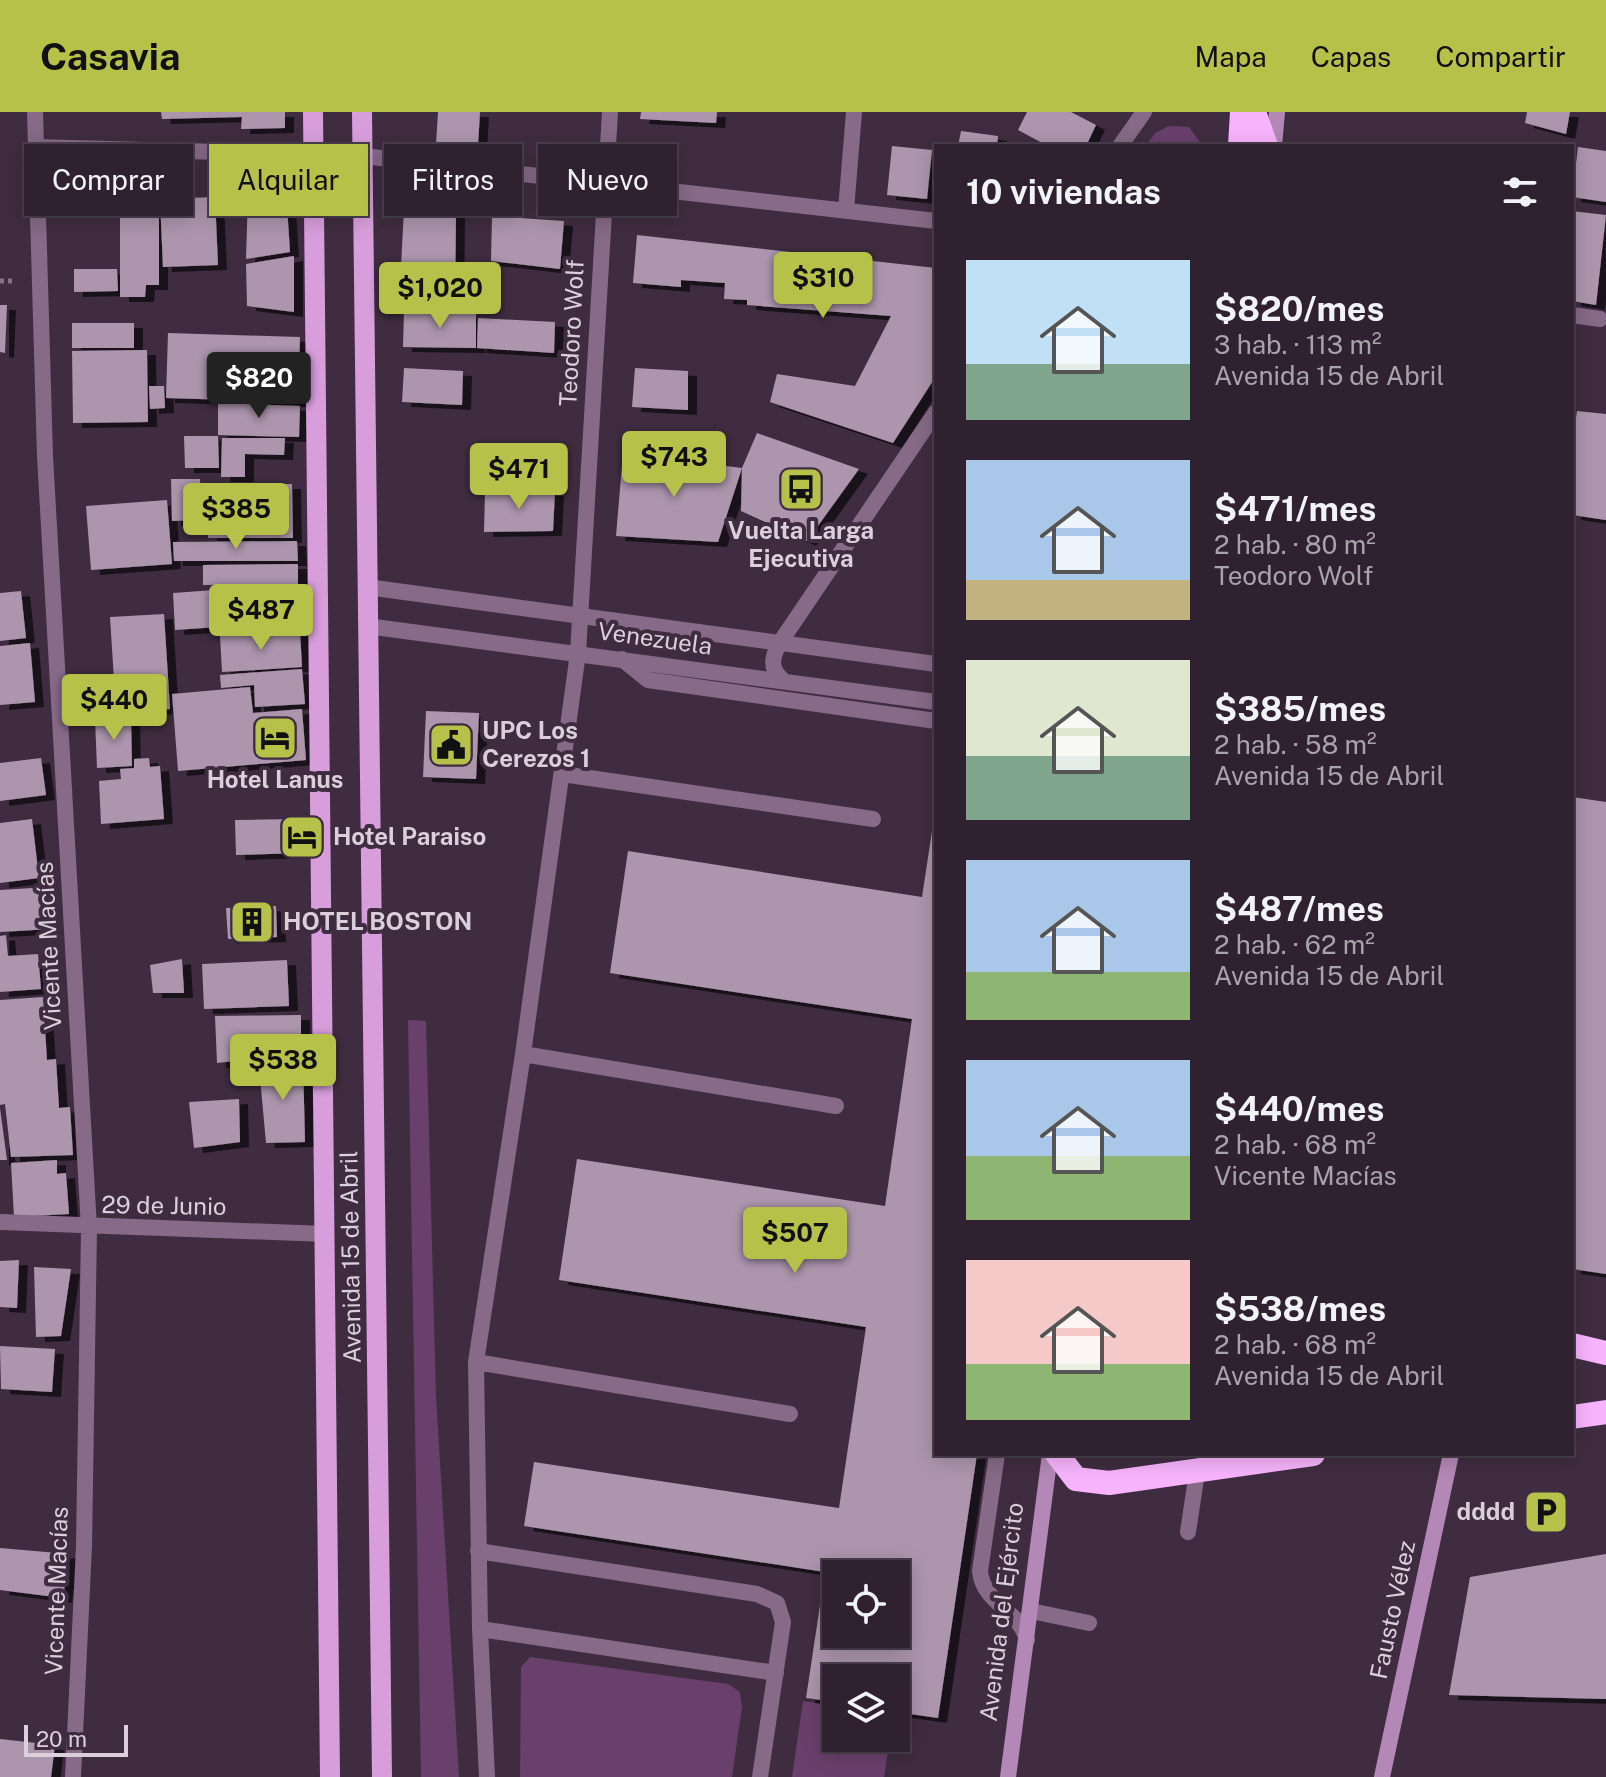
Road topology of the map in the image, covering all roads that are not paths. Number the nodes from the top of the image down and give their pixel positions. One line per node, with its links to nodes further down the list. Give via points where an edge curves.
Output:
1 (35, 112): 10 (street, Vicente Macías)
2 (313, 112): 11 (main road, Avenida 15 de Abril)
3 (362, 112): 12 (main road, Avenida 15 de Abril)
4 (610, 112): 13 (street, Teodoro Wolf)
5 (854, 112): 21 (street)
6 (1144, 112): 14 (street)
7 (1242, 112): 15 (highway)
8 (1254, 112): 16 (highway)
9 (1277, 112): 17 (street)
10 (36, 144)
11 (313, 144)
12 (363, 144)
13 (608, 144)
14 (1121, 144)
15 (1240, 144)
16 (1265, 144)
17 (1274, 144)
18 (368, 157): 19 (street)
19 (538, 176)
20 (677, 191): 21 (street)
21 (846, 210): 26 (street)
22 (38, 216): 45 (street, Vicente Macías, via 44,440)
23 (314, 216): 46 (main road, Avenida 15 de Abril)
24 (364, 216): 30 (main road, Avenida 15 de Abril)
25 (603, 216): 31 (street, Teodoro Wolf)
26 (934, 221)
27 (1574, 315): 28 (street)
28 (1600, 319)
29 (934, 415): 33 (street)
30 (367, 587): 31 (street, Venezuela); 32 (main road, Avenida 15 de Abril)
31 (580, 617): 33 (street, Venezuela); 34 (street, Teodoro Wolf)
32 (367, 626): 34 (street, Venezuela); 68 (main road, Avenida 15 de Abril)
33 (779, 644): 36 (street, Venezuela); 37 (street, via 773,666)
34 (578, 653): 35 (street, Venezuela); 40 (street, Teodoro Wolf)
35 (620, 658): 37 (street, Venezuela); 39 (street, via 648,680)
36 (934, 664)
37 (783, 680): 38 (street, Venezuela)
38 (934, 702)
39 (934, 721)
40 (562, 774): 41 (street); 42 (street, Teodoro Wolf)
41 (873, 819)
42 (523, 1054): 43 (street); 49 (street, Teodoro Wolf)
43 (836, 1106)
44 (0, 1222): 45 (street, 29 de Junio)
45 (89, 1228): 46 (street, 29 de Junio); 66 (street, Vicente Macías, via 84,1546)
46 (326, 1234): 67 (main road, Avenida 15 de Abril)
47 (1574, 1345): 48 (highway)
48 (1606, 1353)
49 (476, 1362): 51 (street); 60 (street, Teodoro Wolf)
50 (1606, 1412): 52 (highway)
51 (790, 1414)
52 (1574, 1417)
53 (997, 1456): 64 (street, via 981,1584 986,1594 1016,1615)
54 (1050, 1456): 61 (street, Avenida del Ejército)
55 (1058, 1456): 58 (highway, via 1067,1471 1090,1483)
56 (1298, 1456): 58 (highway)
57 (1451, 1456): 72 (street, Fausto Vélez)
58 (1197, 1472): 59 (street)
59 (1188, 1532)
60 (478, 1551): 63 (street, Teodoro Wolf); 65 (street, via 769,1597 777,1603 783,1622)
61 (1031, 1611): 62 (street); 64 (street, Avenida del Ejército)
62 (1089, 1623)
63 (480, 1629): 65 (street); 69 (street, Teodoro Wolf)
64 (1027, 1640): 71 (street, Avenida del Ejército)
65 (776, 1673): 70 (street)
66 (73, 1777)
67 (330, 1777)
68 (382, 1777)
69 (487, 1777)
70 (760, 1777)
71 (1008, 1777)
72 (1382, 1777)

